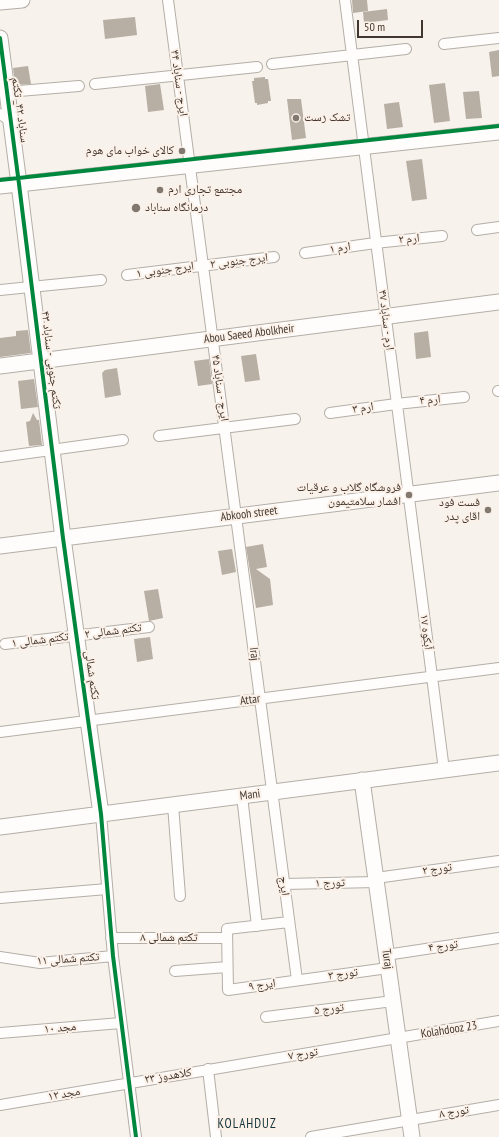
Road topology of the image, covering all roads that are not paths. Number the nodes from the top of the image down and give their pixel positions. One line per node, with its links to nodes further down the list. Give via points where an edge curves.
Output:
1 (22, 0): 4 (street)
2 (168, 0): 12 (street, ایرج - سناباد ۴۴)
3 (345, 0): 9 (street, ارم - سناباد ۴۷)
4 (0, 2)
5 (0, 38): 15 (street, سناباد ۴۲_ تکتم)
6 (499, 38): 7 (street)
7 (444, 44)
8 (406, 49): 9 (street)
9 (352, 56): 10 (street); 18 (street, ارم - سناباد ۴۷)
10 (272, 64)
11 (256, 67): 12 (street)
12 (178, 75): 13 (street); 19 (street, ایرج - سناباد ۴۴)
13 (95, 84)
14 (79, 86): 15 (street)
15 (7, 92): 16 (street, سناباد ۴۲_ تکتم)
16 (6, 118): 20 (street, سناباد ۴۲_ تکتم)
17 (499, 132): 18 (street)
18 (364, 147): 19 (street); 25 (street, ارم - سناباد ۴۷)
19 (190, 166): 20 (street); 28 (street, ایرج - سناباد ۴۵)
20 (20, 184): 21 (street); 31 (street, تکتم جنوبی - سناباد ۴۳)
21 (0, 186)
22 (499, 227): 23 (street)
23 (478, 230)
24 (442, 236): 25 (street, ارم ۲)
25 (375, 243): 26 (street, ارم ۱); 34 (street, ارم - سناباد ۴۷)
26 (305, 253)
27 (274, 257): 28 (street, ایرج جنوبی ۲)
28 (203, 265): 29 (street, ایرج جنوبی ۱); 35 (street, ایرج - سناباد ۴۵)
29 (127, 276)
30 (101, 280): 31 (street)
31 (32, 287): 32 (street); 36 (street, تکتم جنوبی - سناباد ۴۳)
32 (0, 290)
33 (499, 302): 34 (street, Abou Saeed Abolkheir)
34 (385, 317): 35 (street, Abou Saeed Abolkheir); 39 (street, ارم - سناباد ۴۷)
35 (213, 339): 36 (street, Abou Saeed Abolkheir); 42 (street, ایرج - سناباد ۴۵)
36 (41, 361): 37 (street, Abou Saeed Abolkheir); 45 (street, تکتم جنوبی - سناباد ۴۳)
37 (0, 366)
38 (464, 397): 39 (street, ارم ۴)
39 (396, 404): 40 (street, ارم ۳); 48 (street, ارم - سناباد ۴۷)
40 (330, 414)
41 (295, 419): 42 (street)
42 (225, 429): 43 (street); 49 (street, ایرج - سناباد ۴۵)
43 (159, 436)
44 (123, 440): 45 (street)
45 (52, 450): 46 (street); 50 (street, تکتم جنوبی - سناباد ۴۳)
46 (0, 457)
47 (499, 483): 48 (street, Abkooh street)
48 (408, 494): 49 (street, Abkooh street); 56 (street, آبکوه ۱۷)
49 (237, 516): 50 (street, Abkooh street); 57 (street, Iraj)
50 (63, 538): 51 (street, Abkooh street); 53 (street, تکتم شمالی)
51 (0, 546)
52 (149, 627): 53 (street, تکتم شمالی ۲)
53 (76, 635): 54 (street, تکتم شمالی ۱); 58 (street, تکتم شمالی)
54 (4, 644)
55 (499, 668): 56 (street, Attar)
56 (432, 677): 57 (street, Attar); 61 (street, آبکوه ۱۷)
57 (260, 699): 58 (street, Attar); 63 (street, Iraj)
58 (88, 721): 59 (street, Attar); 66 (street, تکتم شمالی)
59 (0, 732)
60 (499, 763): 61 (street, Mani)
61 (444, 770): 62 (street, Mani)
62 (362, 780): 63 (street, Mani); 69 (street, Turaj)
63 (272, 792): 64 (street, Mani); 70 (street, ایرج)
64 (242, 796): 65 (street, Mani); 75 (street)
65 (173, 805): 66 (street, Mani); 72 (street)
66 (101, 814): 67 (street, Mani); 71 (street)
67 (0, 827)
68 (499, 861): 69 (street, تورج ۲)
69 (376, 880): 70 (street, تورج ۱); 81 (street, Turaj)
70 (284, 884): 74 (street, ایرج)
71 (107, 890): 73 (street); 76 (street)
72 (180, 896)
73 (0, 898)
74 (289, 922): 75 (street); 84 (street, ایرج)
75 (257, 926): 77 (street, via 227,929)
76 (111, 938): 77 (street, تکتم شمالی ۸); 79 (street)
77 (227, 938): 82 (street)
78 (499, 938): 81 (street, تورج ۴)
79 (113, 956): 80 (street, تکتم شمالی ۱۱, via 40,963); 88 (street)
80 (0, 957)
81 (388, 961): 84 (street, تورج ۳); 85 (street, Turaj)
82 (227, 967): 83 (street); 84 (street, ایرج ۹, via 228,990)
83 (176, 971)
84 (297, 980)
85 (393, 1001): 86 (street, تورج ۵); 90 (street, Turaj)
86 (266, 1017)
87 (499, 1021): 90 (street, Kolahdooz 23)
88 (121, 1023): 89 (street, مجد ۱۰); 92 (street)
89 (0, 1033)
90 (398, 1038): 91 (street, تورج ۷); 95 (street, Turaj)
91 (208, 1070): 92 (street, کلاهدوز ۲۳); 97 (street)
92 (129, 1083): 93 (street, مجد ۱۲); 96 (street)
93 (0, 1105)
94 (499, 1105): 95 (street, تورج ۸)
95 (410, 1120): 98 (street, تورج ۸); 99 (street, Turaj)
96 (136, 1137)
97 (216, 1137)
98 (311, 1137)
99 (412, 1137)

